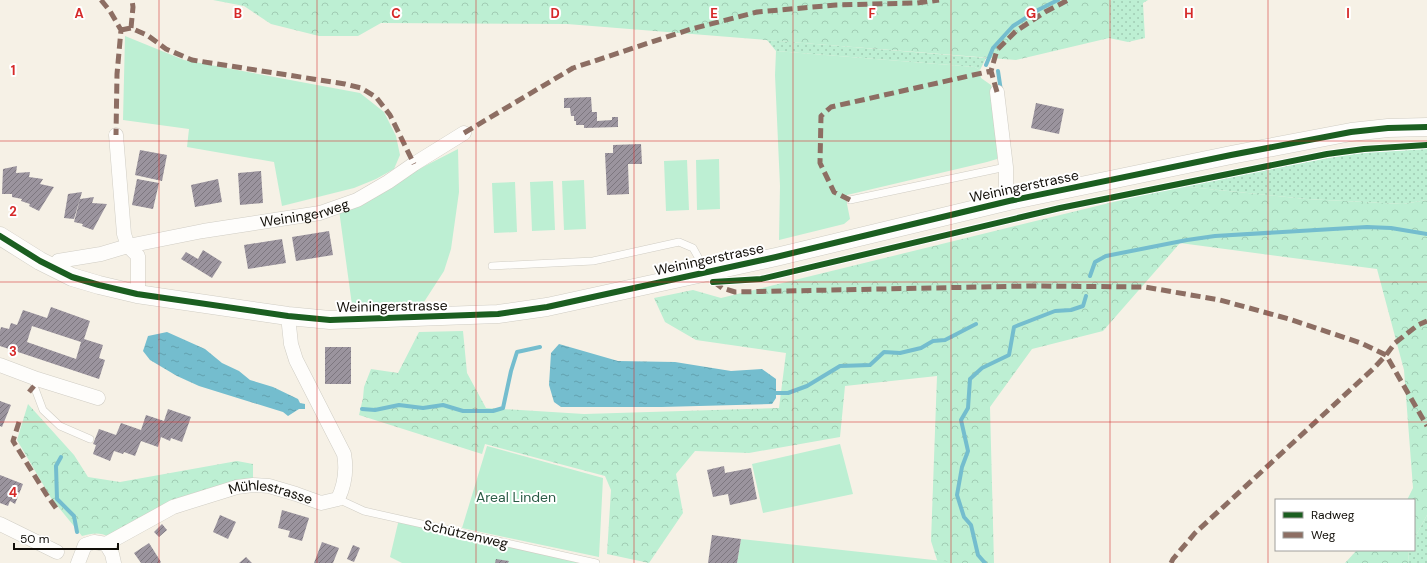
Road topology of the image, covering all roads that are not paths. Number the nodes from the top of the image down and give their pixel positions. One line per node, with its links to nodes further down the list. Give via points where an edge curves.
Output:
1 (997, 92): 5 (street)
2 (1427, 127): 7 (street, Weiningerstrasse, via 1351,132)
3 (464, 133): 9 (street, Weiningerweg, via 357,200 320,213)
4 (116, 135): 9 (street, via 124,234)
5 (1006, 167): 6 (lane); 7 (street)
6 (850, 200)
7 (1009, 200): 12 (street, Weiningerstrasse, via 776,257)
8 (0, 236): 11 (street, Weiningerstrasse)
9 (128, 246): 11 (street, Weiningerweg, via 101,254 58,261); 13 (street, via 138,256)
10 (492, 266): 12 (lane, via 594,261 679,242 693,248)
11 (53, 268): 13 (street, Weiningerstrasse, via 72,277)
12 (701, 272): 14 (street, Weiningerstrasse, via 510,313 343,320)
13 (137, 294): 14 (street, Weiningerstrasse)
14 (288, 316): 19 (street, via 291,344 296,360 344,454 346,471)
15 (0, 365): 16 (street)
16 (37, 379): 17 (street); 18 (lane, via 34,386 43,410 60,426)
17 (98, 398)
18 (90, 439)
19 (338, 499): 21 (street, Mühlestrasse, via 321,502 269,486 237,487 173,507); 25 (lane, Schützenweg, via 364,511)
20 (0, 524): 22 (street)
21 (106, 544): 23 (street, Mühlestrasse, via 94,542 85,545); 24 (street)
22 (56, 552)
23 (78, 563)
24 (114, 563)
25 (596, 563)

